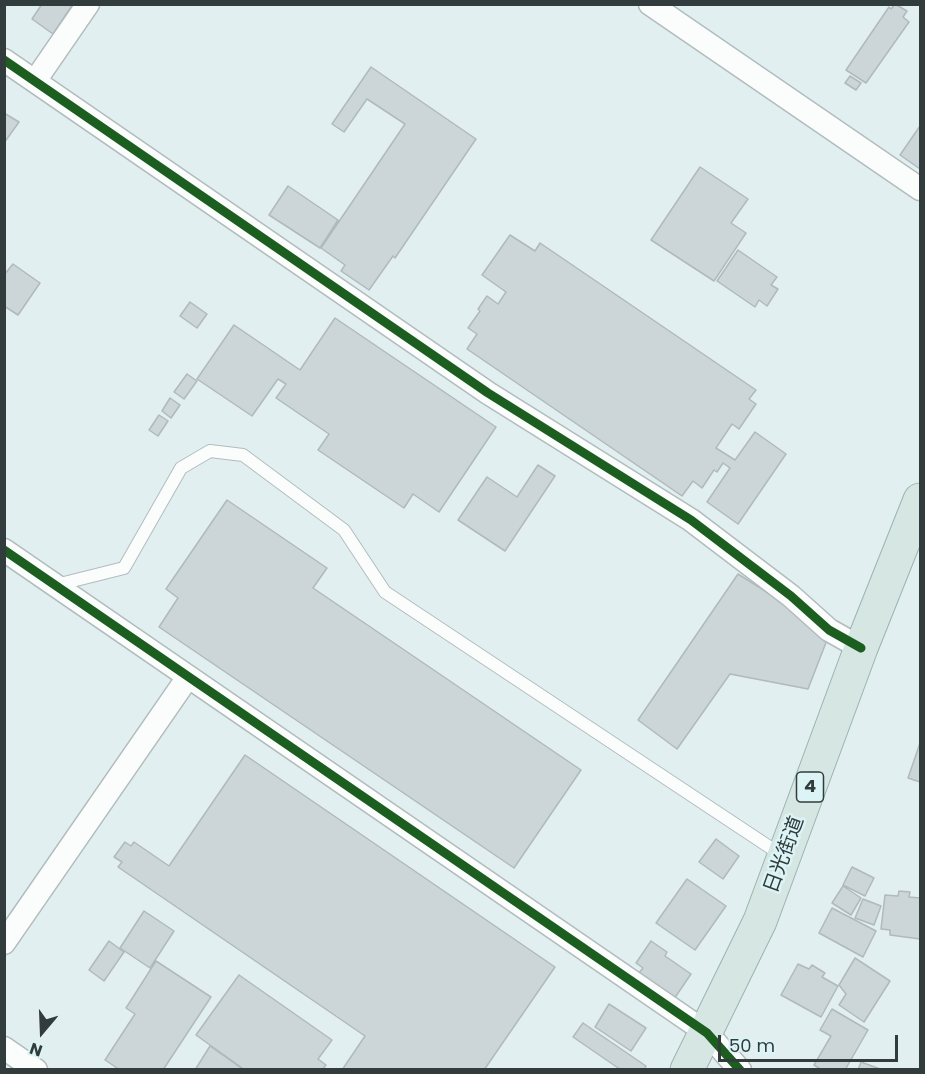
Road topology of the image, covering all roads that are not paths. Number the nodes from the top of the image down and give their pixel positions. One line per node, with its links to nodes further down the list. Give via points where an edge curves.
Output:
1 (88, 4): 4 (street)
2 (651, 4): 5 (street)
3 (4, 60): 4 (street)
4 (34, 81): 9 (street, via 488,393 691,520 830,630)
5 (921, 189)
6 (921, 500): 9 (highway, 日光街道 / 4)
7 (4, 550): 8 (street)
8 (56, 585): 10 (street); 11 (lane, via 124,568 181,468 210,452 243,455 344,530 385,592)
9 (861, 648): 11 (highway, 日光街道 / 4)
10 (188, 677): 12 (street); 13 (street)
11 (784, 856): 13 (highway, 日光街道 / 4, via 760,921)
12 (4, 943)
13 (707, 1033): 16 (highway, 日光街道 / 4); 17 (street)
14 (4, 1048): 15 (street)
15 (36, 1070)
16 (687, 1070)
17 (740, 1070)

